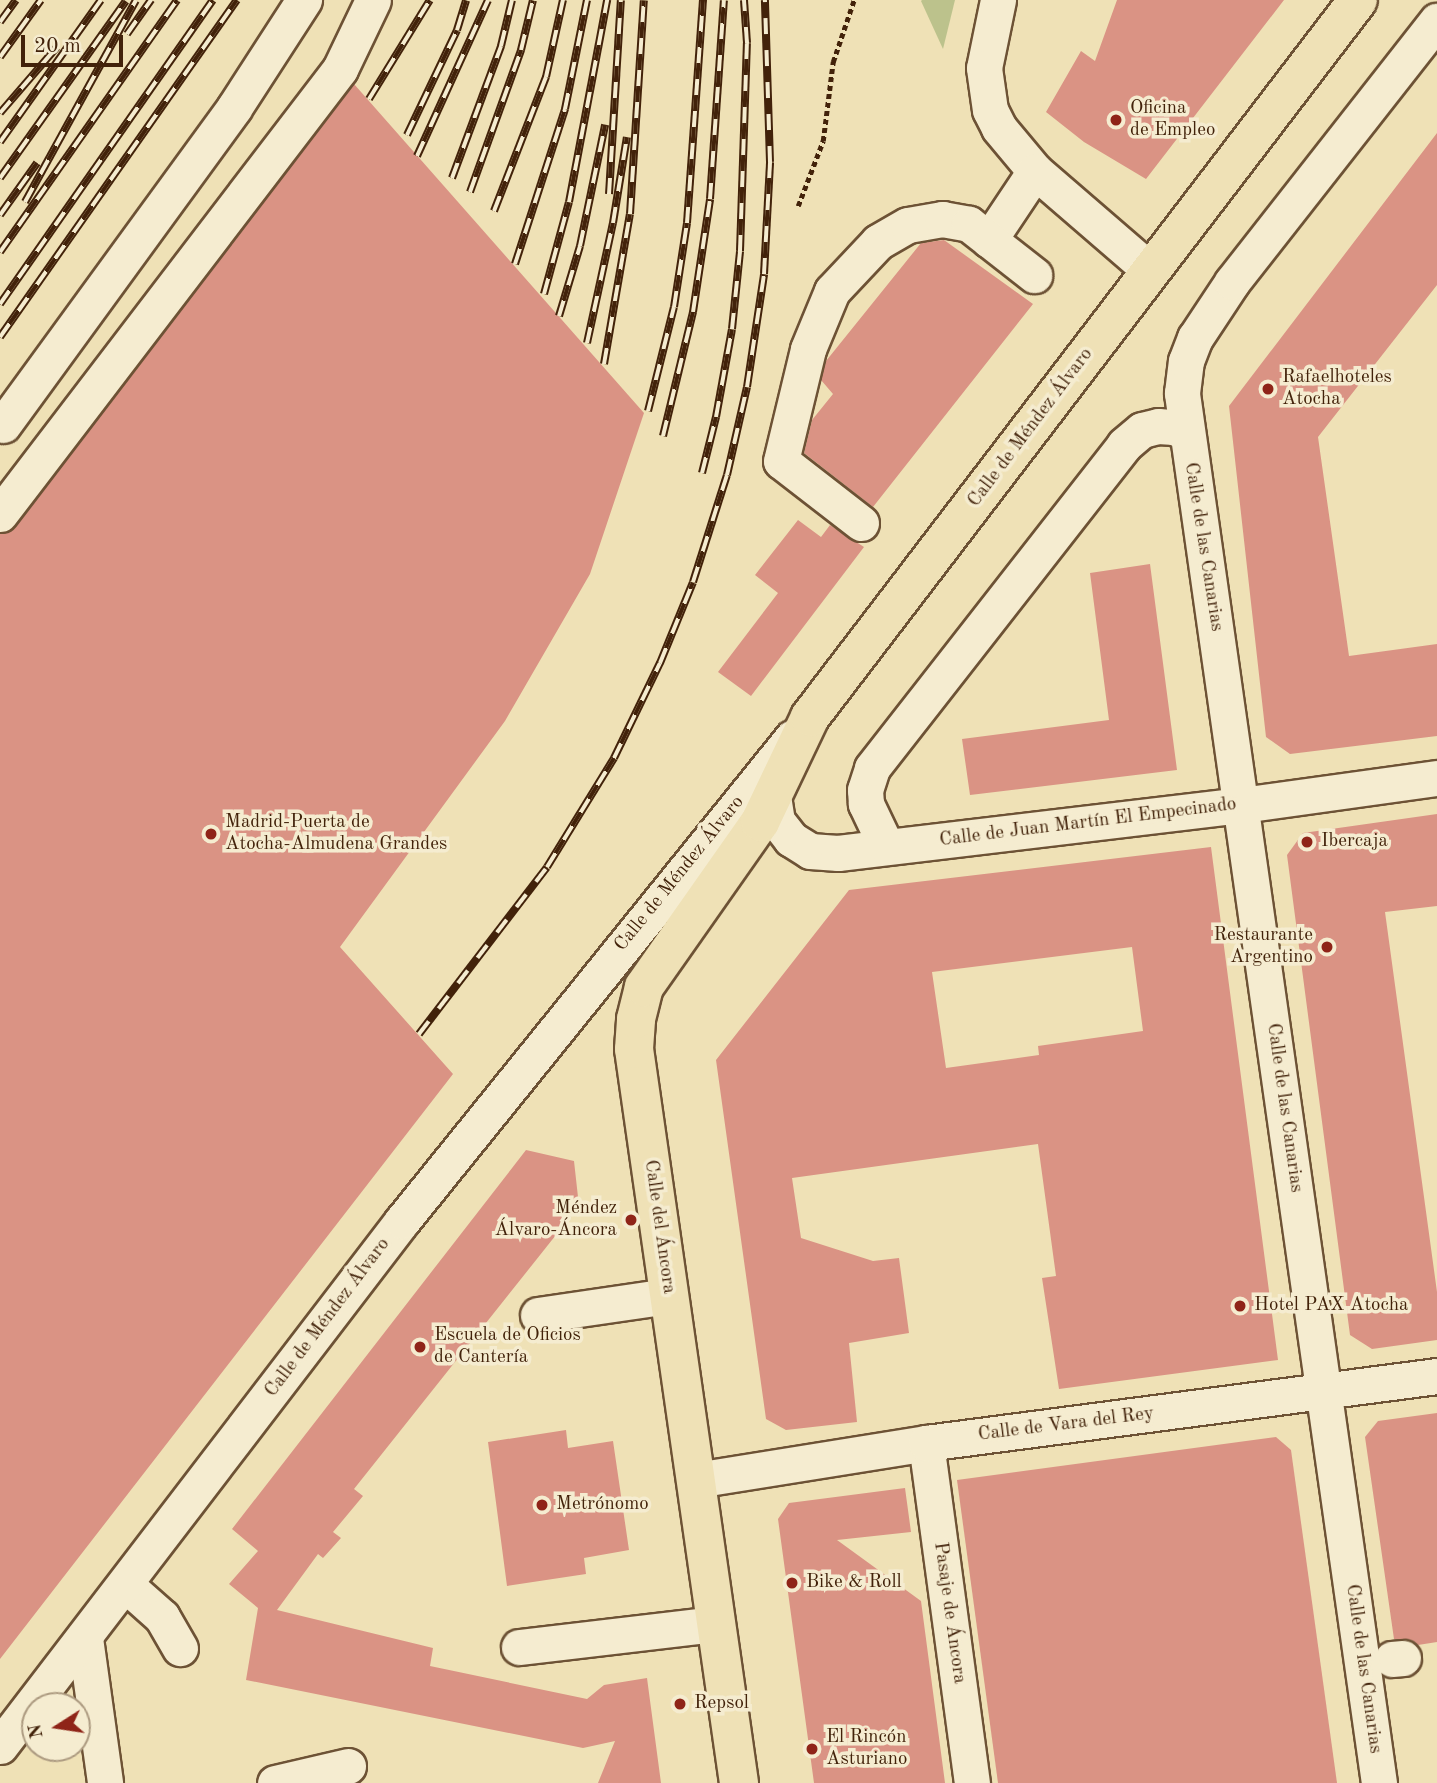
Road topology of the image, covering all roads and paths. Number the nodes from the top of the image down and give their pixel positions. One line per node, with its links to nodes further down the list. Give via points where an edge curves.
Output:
1 (304, 0): 12 (street, via 234,108)
2 (373, 0): 14 (street, via 340,69)
3 (854, 0): 8 (path, via 832,62 823,141)
4 (998, 0): 7 (street, via 984,68 986,90 999,128)
5 (1358, 0): 10 (main road, Calle de Méndez Álvaro)
6 (1437, 22): 13 (street, via 1232,282 1195,338 1182,393)
7 (1035, 171): 9 (street); 10 (street)
8 (798, 206)
9 (989, 240): 11 (street); 15 (street, via 959,220 908,225 878,242 832,291 808,349 781,461)
10 (1151, 271): 16 (main road, Calle de Méndez Álvaro)
11 (1034, 275)
12 (3, 425)
13 (1187, 433): 19 (street, Calle de las Canarias); 20 (street, via 1158,426 1142,430 1124,444 872,768 866,804)
14 (0, 513)
15 (861, 523)
16 (810, 717): 18 (main road, Calle del Áncora); 27 (street, Calle de Méndez Álvaro, via 410,1210)
17 (1437, 778): 19 (street, Calle de Juan Martín El Empecinado)
18 (774, 796): 20 (street, Calle de Juan Martín El Empecinado, via 783,831 810,851 838,853); 21 (main road, Calle del Áncora, via 739,856 658,963 644,987 636,1019 634,1049)
19 (1242, 805): 20 (street, Calle de Juan Martín El Empecinado); 24 (street, Calle de las Canarias)
20 (886, 846)
21 (669, 1296): 22 (street); 26 (main road, Calle del Áncora)
22 (538, 1315)
23 (1437, 1376): 24 (street, Calle de Vara del Rey)
24 (1322, 1392): 25 (street, Calle de Vara del Rey); 38 (street, Calle de las Canarias)
25 (926, 1443): 26 (street, Calle de Vara del Rey); 37 (street, Pasaje de Áncora)
26 (696, 1480): 28 (main road, Calle del Áncora)
27 (126, 1585): 29 (street, Calle de Méndez Álvaro); 31 (street, via 162,1617)
28 (716, 1624): 30 (street); 36 (main road, Calle del Áncora)
29 (85, 1638): 32 (street, Calle de Méndez Álvaro); 34 (street)
30 (519, 1647)
31 (180, 1648)
32 (0, 1746)
33 (348, 1766): 35 (street)
34 (105, 1783)
35 (275, 1783)
36 (739, 1783)
37 (972, 1783)
38 (1379, 1783)

